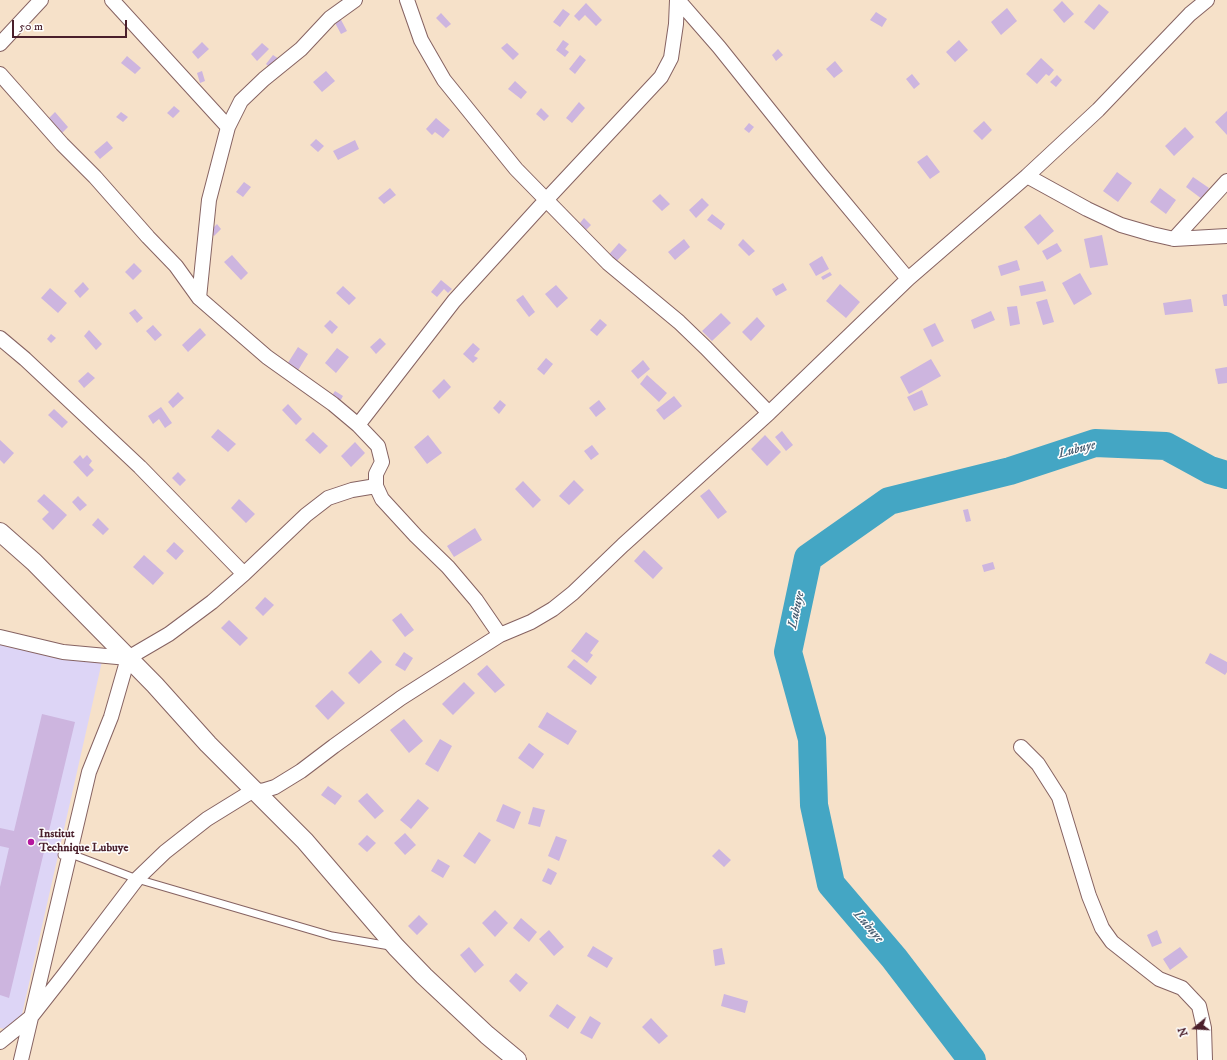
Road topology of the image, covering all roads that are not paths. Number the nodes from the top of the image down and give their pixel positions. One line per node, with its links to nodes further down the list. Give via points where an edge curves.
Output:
1 (41, 0): 7 (street)
2 (112, 0): 9 (street)
3 (355, 0): 9 (street, via 330,18 301,49 241,101)
4 (408, 0): 12 (street, via 421,40 444,80 516,168)
5 (678, 0): 12 (street, via 671,58 661,77); 15 (street)
6 (1207, 0): 10 (street, via 1190,14 1098,110)
7 (0, 44)
8 (0, 74): 16 (street, via 176,266)
9 (228, 127): 16 (street, via 209,200)
10 (1027, 176): 14 (street, via 1121,225); 15 (street)
11 (1227, 182): 14 (street)
12 (546, 200): 18 (street, via 608,263 684,327); 19 (street, via 454,301)
13 (1227, 236): 14 (street)
14 (1174, 239)
15 (908, 279): 18 (street)
16 (200, 298): 19 (street, via 267,357 333,404)
17 (0, 338): 22 (street, via 140,467)
18 (769, 413): 23 (street, via 573,593 531,622)
19 (358, 426): 20 (street, via 378,446 382,462 376,474)
20 (376, 486): 22 (street, via 328,498 306,515); 23 (street, via 382,499 453,572)
21 (0, 532): 25 (street, via 34,562)
22 (244, 574): 25 (street, via 170,634)
23 (500, 635): 27 (street, via 401,698 301,772 275,787 262,791)
24 (0, 638): 25 (street, via 63,652)
25 (128, 658): 27 (street); 28 (street, via 111,717 89,772)
26 (1021, 747): 35 (street, via 1038,764 1059,797 1089,896 1102,928 1112,942 1159,979 1182,988 1199,1006 1204,1028)
27 (254, 790): 29 (street, via 206,819 165,852); 30 (street, via 305,841)
28 (66, 855): 29 (lane); 31 (street)
29 (137, 879): 30 (lane, via 332,936); 31 (street)
30 (396, 947): 34 (street, via 424,976)
31 (31, 1017): 32 (street); 33 (street)
32 (0, 1042)
33 (21, 1060)
34 (517, 1060)
35 (1205, 1060)

